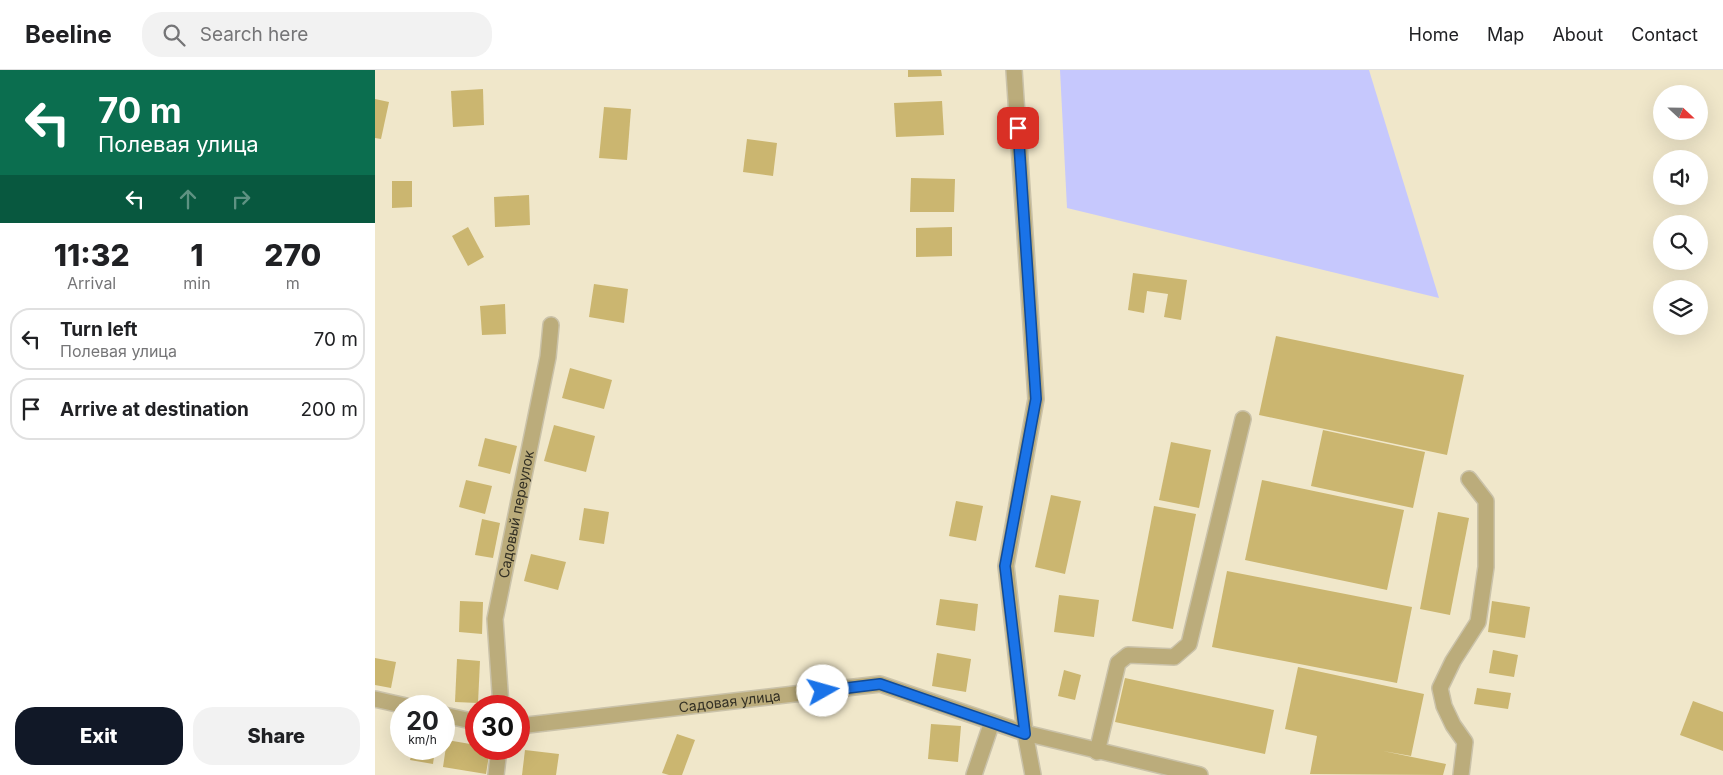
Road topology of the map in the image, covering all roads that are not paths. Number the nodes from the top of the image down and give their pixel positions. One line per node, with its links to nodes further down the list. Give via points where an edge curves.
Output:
1 (1014, 70): 10 (street, via 1036,399 1005,566)
2 (551, 325): 5 (street, Садовый переулок, via 548,356 495,619)
3 (1243, 419): 11 (street, via 1189,644 1174,657 1129,654 1117,663)
4 (1469, 479): 17 (street, via 1486,501 1486,567 1478,622 1440,688 1444,706 1465,742)
5 (500, 695)
6 (375, 699): 7 (street)
7 (390, 702)
8 (992, 722): 9 (street, Садовая улица, via 880,684); 10 (street, Садовая улица); 14 (street)
9 (530, 725)
10 (1025, 734): 11 (street, Садовая улица); 15 (street)
11 (1097, 752): 16 (street, Садовая улица)
12 (497, 760): 13 (street)
13 (495, 775)
14 (974, 775)
15 (1033, 775)
16 (1200, 775)
17 (1461, 775)

